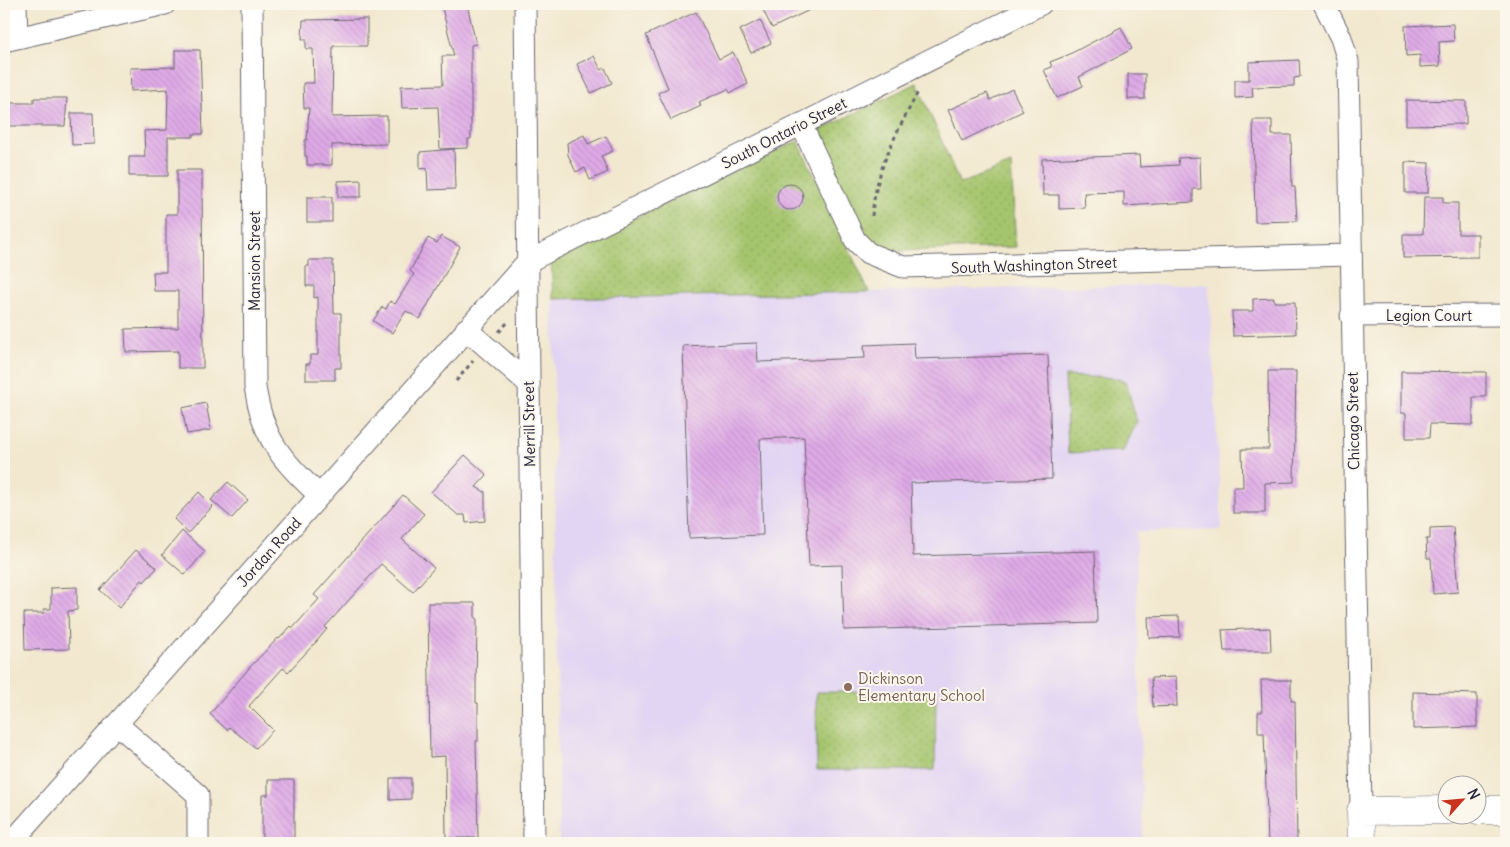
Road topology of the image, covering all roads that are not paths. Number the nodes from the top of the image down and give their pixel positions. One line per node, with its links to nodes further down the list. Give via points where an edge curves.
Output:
1 (16, 4): 7 (street)
2 (165, 4): 7 (street)
3 (252, 4): 15 (street, Mansion Street, via 255,387 259,412 276,452)
4 (525, 4): 10 (street, Merrill Street)
5 (1041, 4): 8 (street, South Ontario Street)
6 (1324, 4): 9 (street, Chicago Street, via 1348,61)
7 (10, 39)
8 (801, 124): 9 (street, South Washington Street, via 855,240 868,253 903,268); 10 (street, South Ontario Street)
9 (1350, 256): 12 (street, Chicago Street)
10 (527, 262): 13 (street, Jordan Road); 14 (street, Merrill Street)
11 (1506, 315): 12 (street, Legion Court)
12 (1351, 316): 20 (street, Chicago Street)
13 (466, 329): 14 (street); 15 (street, Jordan Road)
14 (528, 383): 23 (street, Merrill Street)
15 (319, 495): 16 (street, Jordan Road)
16 (117, 724): 21 (street, Jordan Road); 22 (street, via 198,795)
17 (1438, 810): 20 (street)
18 (1488, 810): 19 (street)
19 (1506, 810)
20 (1361, 811): 24 (street, Chicago Street)
21 (11, 843)
22 (198, 843)
23 (534, 843)
24 (1362, 843)

